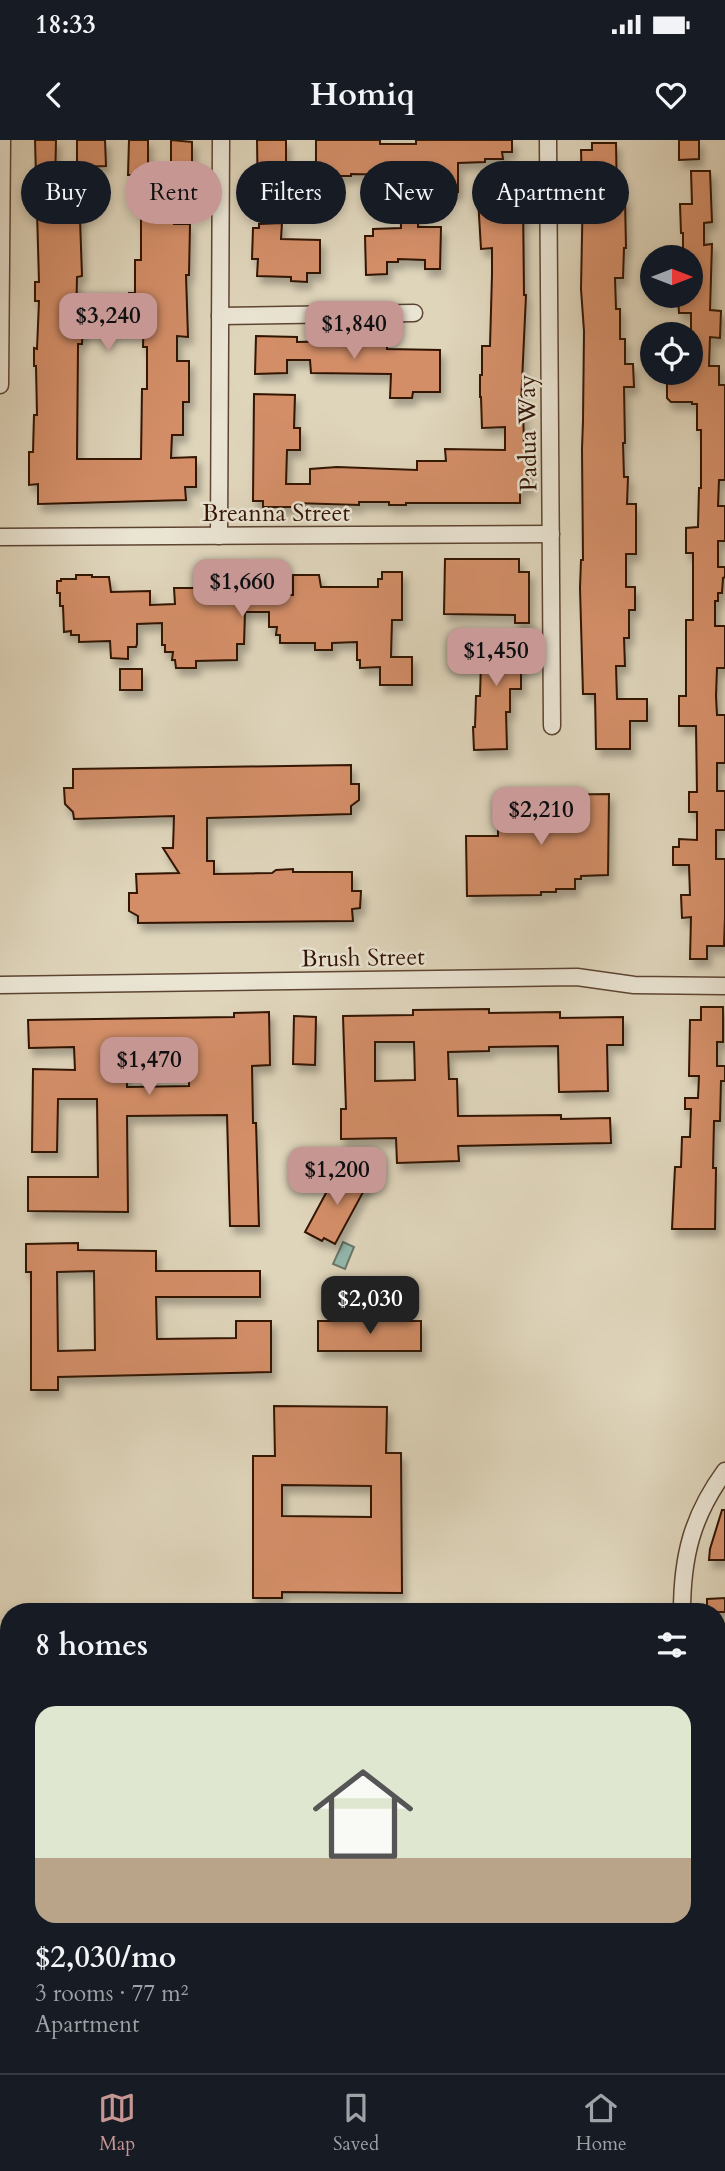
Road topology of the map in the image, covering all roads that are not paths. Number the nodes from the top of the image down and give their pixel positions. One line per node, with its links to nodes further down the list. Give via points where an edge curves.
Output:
1 (2, 140): 6 (street)
2 (221, 140): 5 (street)
3 (548, 140): 7 (street, Padua Way)
4 (414, 313): 5 (street)
5 (220, 316): 8 (street)
6 (0, 385)
7 (551, 534): 8 (street, Breanna Street); 10 (street, Padua Way)
8 (219, 536): 9 (street, Breanna Street)
9 (0, 537)
10 (552, 726)
11 (0, 985): 12 (street, Brush Street, via 577,977 634,985)
12 (725, 986)
13 (725, 1471): 14 (street, via 694,1528 684,1567)
14 (682, 1603)

